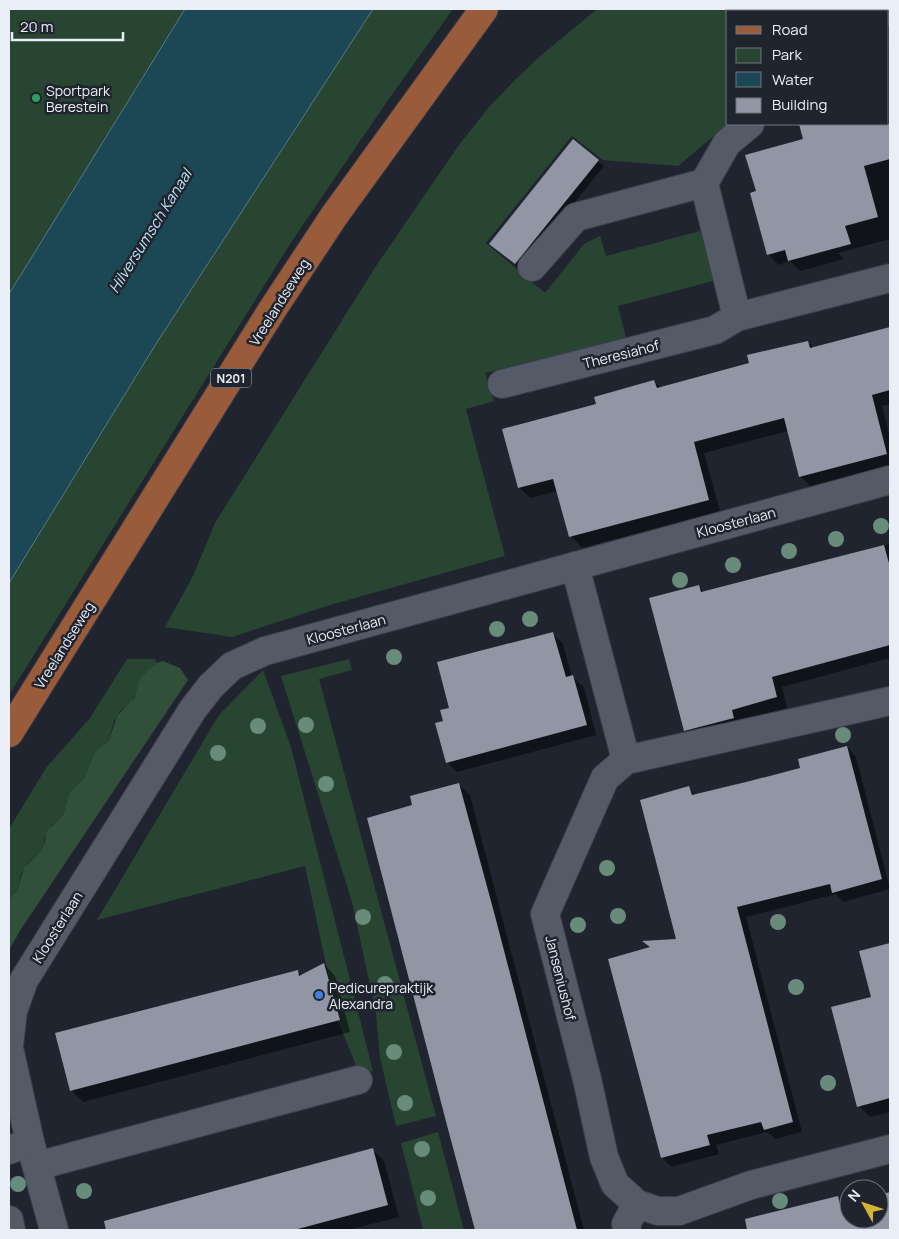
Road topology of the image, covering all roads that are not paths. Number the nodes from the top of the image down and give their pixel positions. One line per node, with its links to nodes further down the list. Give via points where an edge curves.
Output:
1 (484, 9): 11 (main road, Vreelandseweg / N201, via 329,224 272,310)
2 (749, 125): 3 (street, via 727,143)
3 (704, 183): 4 (street, via 576,217); 6 (street)
4 (532, 267)
5 (890, 278): 6 (street, Theresiahof)
6 (737, 317): 7 (street, Theresiahof, via 716,330)
7 (502, 384)
8 (890, 480): 9 (street, Kloosterlaan)
9 (575, 566): 12 (street); 13 (street, Kloosterlaan, via 265,651 232,666 193,709 24,980 13,1011)
10 (890, 701): 12 (street, Janseniushof)
11 (9, 733)
12 (626, 760): 17 (street, Janseniushof, via 605,778 545,914 604,1157 615,1184)
13 (9, 1046): 16 (street, Kloosterlaan)
14 (358, 1080): 16 (street)
15 (890, 1149): 17 (street, Janseniushof, via 751,1185 679,1211 658,1211)
16 (25, 1152): 20 (street, Kloosterlaan)
17 (637, 1204): 21 (street)
18 (9, 1220): 19 (street)
19 (11, 1230)
20 (54, 1230)
21 (626, 1230)

